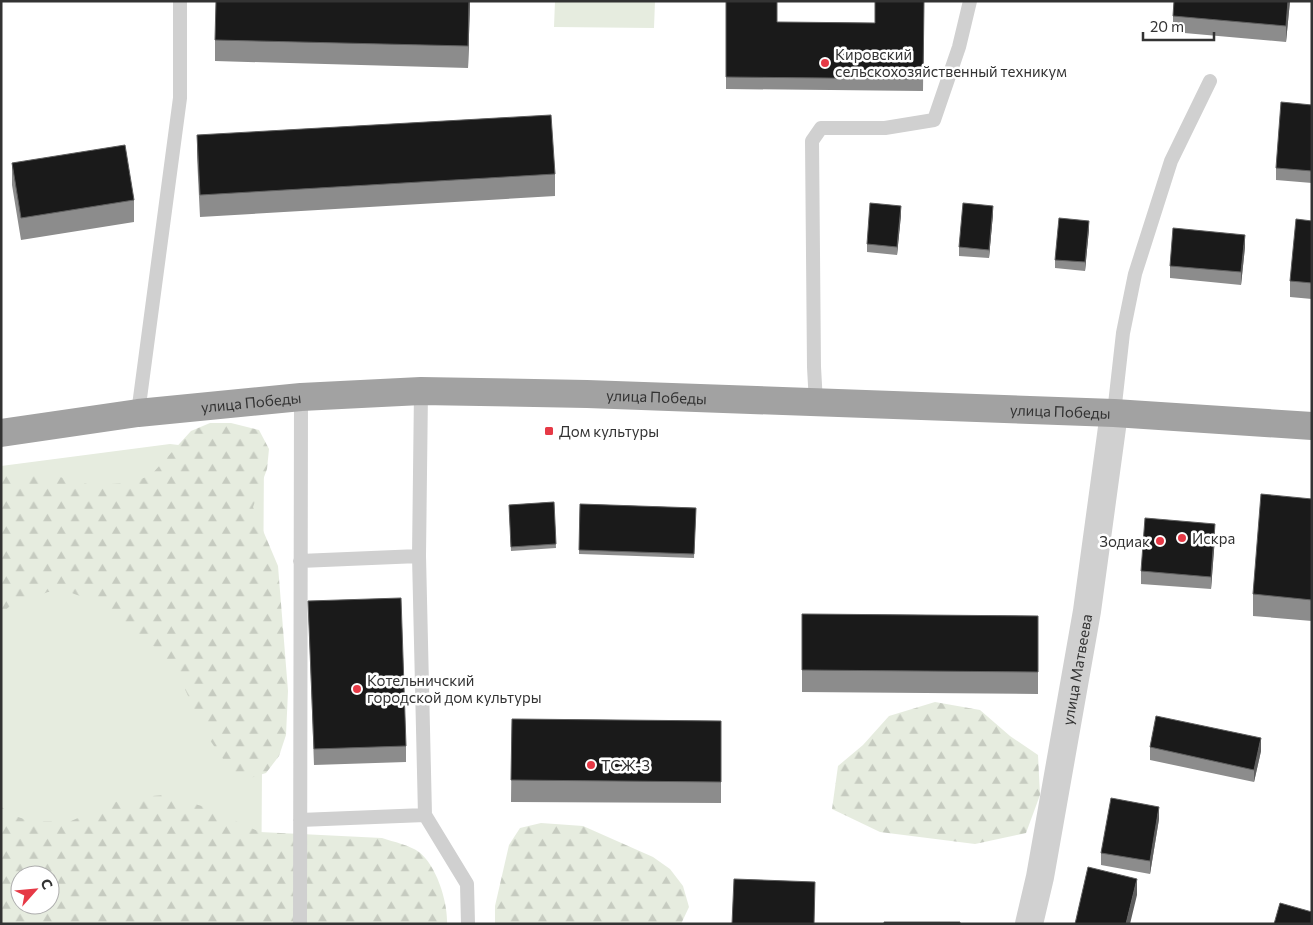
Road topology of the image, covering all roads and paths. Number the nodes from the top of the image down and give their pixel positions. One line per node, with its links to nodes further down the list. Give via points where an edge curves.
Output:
1 (180, 1): 7 (lane, via 180,98)
2 (970, 1): 6 (lane, via 959,47 934,120 885,128 821,128 812,141)
3 (1210, 81): 8 (lane, via 1171,161 1136,274 1123,333)
4 (421, 391): 5 (highway, улица Победы); 6 (highway, улица Победы); 11 (lane)
5 (301, 397): 7 (highway, улица Победы); 12 (lane)
6 (816, 403): 8 (highway, улица Победы)
7 (138, 413): 10 (highway, улица Победы)
8 (1114, 413): 9 (highway, улица Победы); 17 (street, улица Матвеева, via 1087,611)
9 (1312, 426)
10 (1, 433)
11 (419, 556): 12 (lane); 13 (lane)
12 (300, 561): 14 (lane)
13 (425, 815): 14 (lane); 16 (lane, via 467,884)
14 (300, 820): 15 (lane)
15 (300, 924)
16 (468, 924)
17 (1029, 924)

